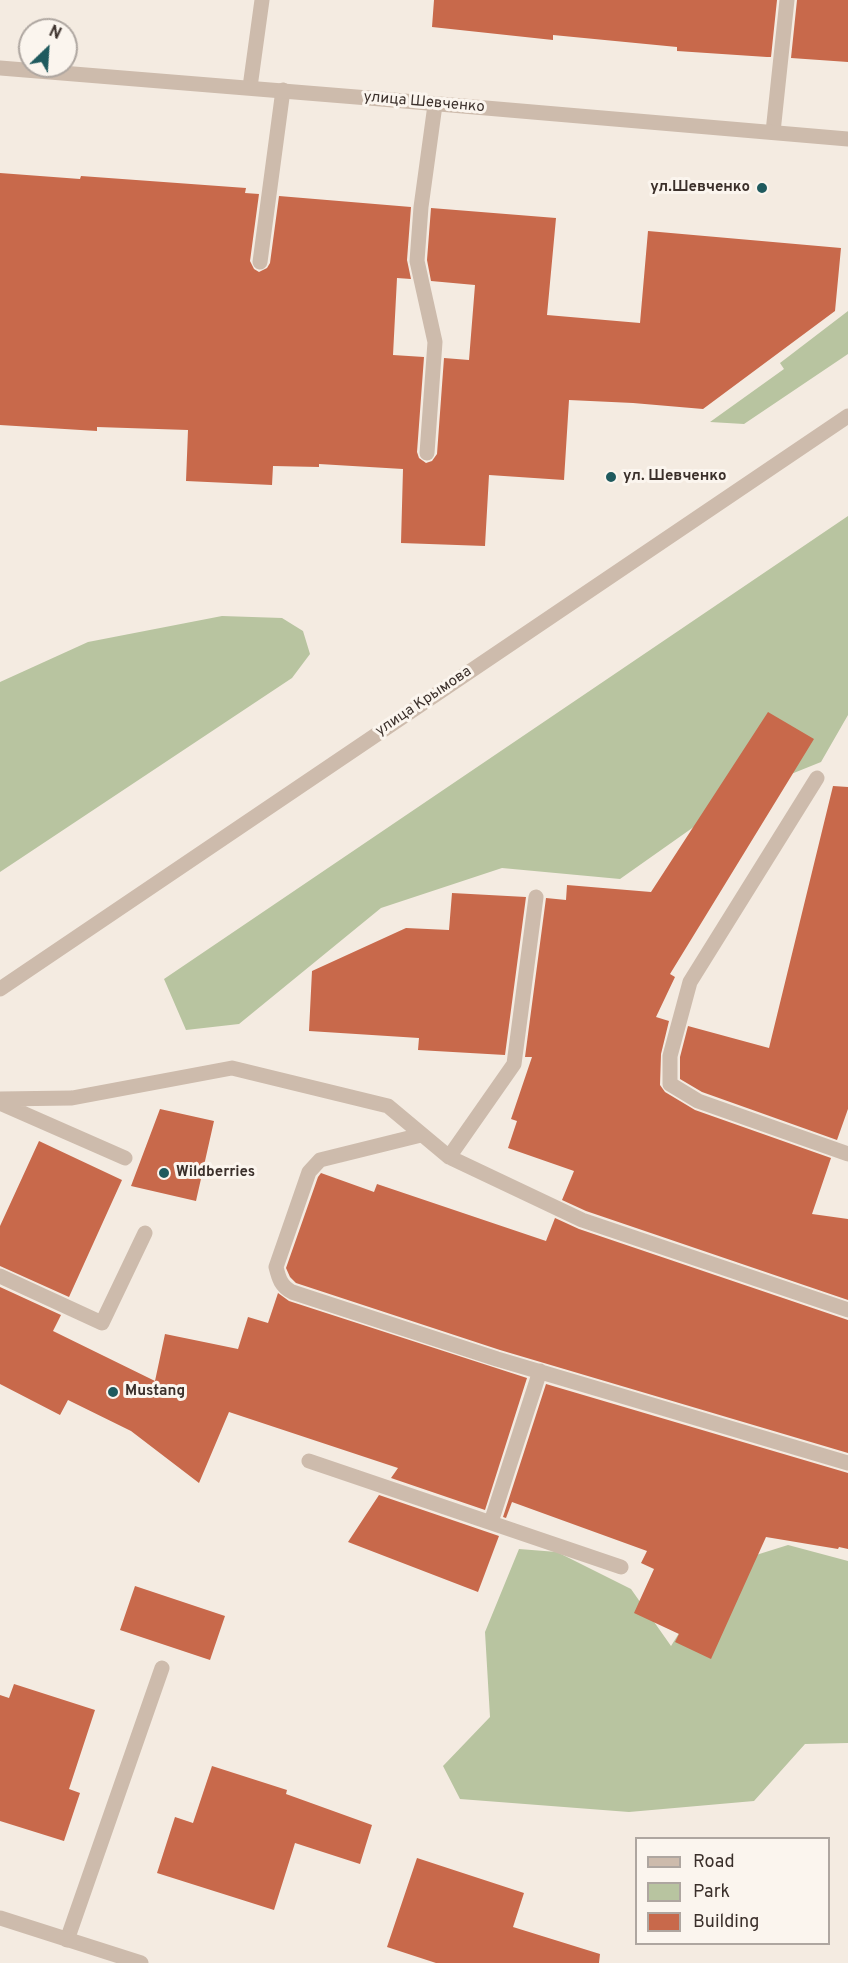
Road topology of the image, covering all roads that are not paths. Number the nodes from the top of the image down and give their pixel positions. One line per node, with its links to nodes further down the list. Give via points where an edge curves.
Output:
1 (262, 0): 4 (street)
2 (787, 0): 7 (street)
3 (0, 68): 4 (street, улица Шевченко)
4 (250, 87): 5 (street, улица Шевченко)
5 (282, 90): 6 (street, улица Шевченко); 9 (street)
6 (435, 105): 7 (street, улица Шевченко); 11 (street, via 417,261 435,342)
7 (773, 132): 8 (street, улица Шевченко)
8 (848, 139)
9 (260, 262)
10 (848, 416): 14 (street, улица Крымова)
11 (427, 453)
12 (817, 778): 17 (street, via 690,982 670,1056 670,1084 698,1101)
13 (536, 897): 18 (street, via 514,1064)
14 (0, 989)
15 (0, 1101): 16 (street, via 72,1098 232,1068 388,1106); 19 (street)
16 (421, 1135): 18 (street); 23 (street, via 320,1160 309,1172 276,1267 283,1287)
17 (848, 1154)
18 (450, 1157): 22 (street, via 582,1220)
19 (125, 1158)
20 (145, 1233): 21 (street, via 102,1323)
21 (0, 1276)
22 (848, 1310)
23 (540, 1371): 25 (street); 26 (street)
24 (309, 1461): 26 (street)
25 (848, 1463)
26 (491, 1522): 27 (street)
27 (621, 1567)
28 (162, 1668): 30 (street)
29 (0, 1918): 30 (street)
30 (67, 1940): 31 (street)
31 (141, 1963)

